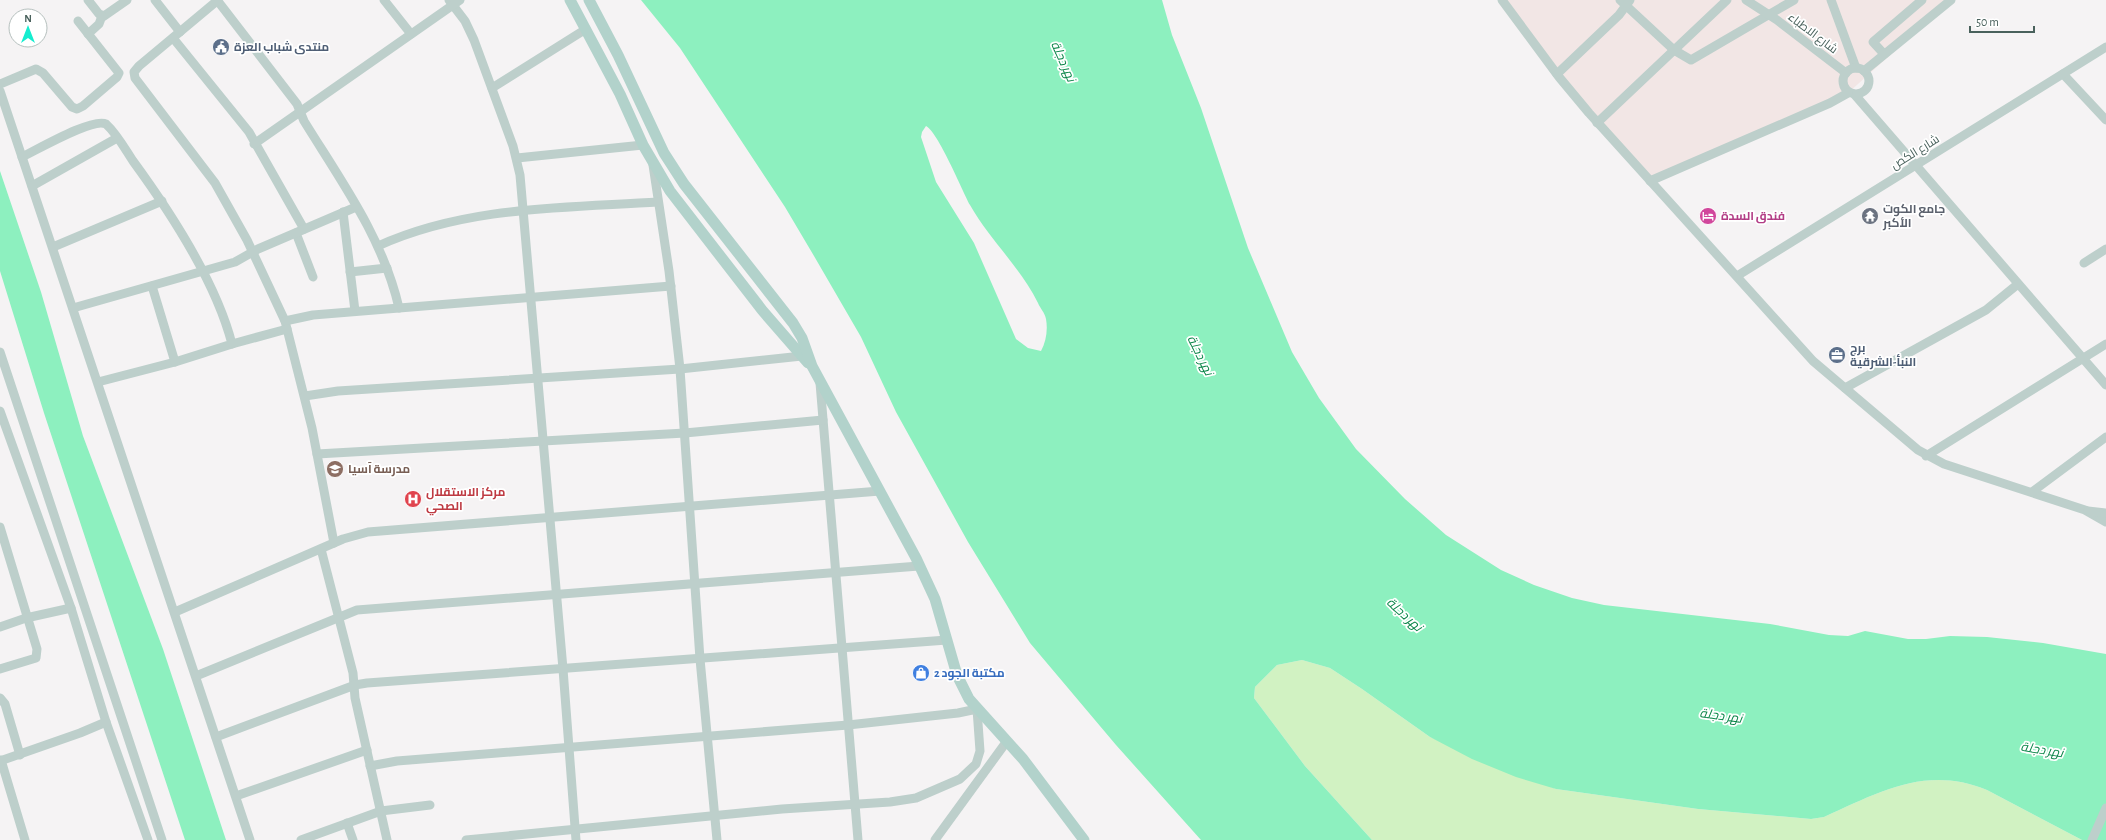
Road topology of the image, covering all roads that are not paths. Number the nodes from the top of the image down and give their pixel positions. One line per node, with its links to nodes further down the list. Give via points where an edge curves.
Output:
1 (88, 0): 18 (street)
2 (127, 0): 18 (street)
3 (155, 0): 23 (street)
4 (218, 0): 23 (street); 37 (street, via 292,97)
5 (384, 0): 22 (street)
6 (570, 0): 20 (main road)
7 (589, 0): 79 (main road, via 664,153 684,184 793,324 802,338)
8 (1502, 0): 31 (street)
9 (1727, 0): 25 (street)
10 (1746, 0): 17 (street, شارع الاطباء)
11 (1794, 0): 17 (street)
12 (1831, 0): 27 (street)
13 (1922, 0): 26 (street, via 1873,42)
14 (1951, 0): 26 (street)
15 (454, 2): 22 (street); 34 (street, via 470,29)
16 (1625, 2): 25 (street); 31 (street, via 1619,15)
17 (1768, 14): 25 (street, via 1690,60); 28 (street, شارع الاطباء)
18 (102, 16): 21 (street, via 99,24)
19 (78, 21): 21 (street)
20 (586, 29): 34 (street); 42 (main road)
21 (88, 34): 29 (street)
22 (411, 34): 37 (street)
23 (176, 35): 30 (street, via 139,66); 41 (street, via 248,132)
24 (2106, 48): 32 (street, شارع الكص)
25 (1674, 50): 39 (street)
26 (1884, 54): 27 (street)
27 (1860, 69): 28 (street); 36 (street, via 1869,78 1869,86 1863,93)
28 (1846, 73): 36 (street, via 1842,83)
29 (118, 74): 30 (street); 33 (street, via 77,109 72,107 38,70 31,70)
30 (134, 74): 58 (street, via 136,81 215,183)
31 (1557, 74): 39 (street)
32 (2063, 74): 38 (street); 46 (street, شارع الكص)
33 (0, 84)
34 (492, 88): 44 (street)
35 (0, 91): 43 (street)
36 (1852, 94): 46 (street); 47 (street)
37 (300, 112): 41 (street); 51 (street)
38 (2106, 120)
39 (1598, 122): 47 (street)
40 (117, 138): 43 (street, via 106,124 94,123); 48 (street); 49 (street)
41 (254, 144): 54 (street)
42 (643, 145): 44 (street); 45 (main road)
43 (22, 157): 48 (street)
44 (517, 158): 52 (street)
45 (653, 164): 50 (street); 76 (main road, via 699,230)
46 (1915, 166): 63 (street, شارع الكص); 65 (street)
47 (1650, 181): 63 (street)
48 (32, 186): 55 (street)
49 (162, 201): 55 (street); 61 (street)
50 (658, 202): 52 (street); 67 (street)
51 (356, 206): 53 (street); 56 (street)
52 (524, 211): 56 (street, via 455,220 418,230); 68 (street)
53 (343, 212): 54 (street); 62 (street)
54 (300, 231): 58 (street); 64 (street)
55 (53, 246): 69 (street)
56 (378, 246): 60 (street)
57 (2106, 249): 59 (street)
58 (253, 252): 61 (street, via 235,262); 72 (street)
59 (2084, 263)
60 (387, 268): 62 (street); 70 (street)
61 (202, 272): 66 (street); 73 (street, via 224,317)
62 (350, 272): 71 (street)
63 (1737, 276): 85 (street, via 1813,361)
64 (313, 277)
65 (2018, 284): 77 (street); 85 (street, via 1986,310)
66 (152, 286): 69 (street); 78 (street)
67 (671, 286): 68 (street); 80 (street)
68 (532, 297): 70 (street); 81 (street)
69 (74, 308): 82 (street)
70 (399, 308): 71 (street)
71 (355, 311): 72 (street, via 307,315)
72 (286, 325): 73 (street); 86 (street)
73 (232, 344): 78 (street)
74 (2106, 344): 77 (street)
75 (0, 352): 96 (street)
76 (802, 356): 79 (main road); 80 (street)
77 (2083, 358): 84 (street); 95 (street)
78 (175, 362): 82 (street)
79 (812, 366): 83 (main road)
80 (680, 369): 81 (street); 89 (street)
81 (538, 378): 86 (street, via 338,391); 92 (street)
82 (98, 382): 114 (street)
83 (820, 382): 88 (street); 97 (main road)
84 (2106, 385)
85 (1845, 388): 95 (street)
86 (305, 396): 94 (street)
87 (0, 412): 91 (street)
88 (823, 420): 89 (street); 100 (street)
89 (685, 433): 92 (street); 101 (street)
90 (2106, 437): 99 (street)
91 (10, 441): 93 (street); 98 (street)
92 (543, 442): 94 (street); 104 (street)
93 (0, 444)
94 (317, 454): 107 (street)
95 (1926, 456): 99 (street, via 1955,468)
96 (44, 485): 98 (street); 147 (street)
97 (880, 491): 100 (street); 109 (main road)
98 (28, 492): 113 (street)
99 (2032, 492): 102 (street)
100 (829, 496): 101 (street); 110 (street)
101 (690, 507): 104 (street); 111 (street)
102 (2085, 510): 103 (street); 105 (street)
103 (2106, 513)
104 (549, 518): 107 (street, via 368,532 349,536); 112 (street)
105 (2106, 522)
106 (0, 527): 116 (street)
107 (334, 543): 108 (street)
108 (321, 549): 114 (street); 115 (street)
109 (920, 566): 110 (street); 118 (main road, via 935,599)
110 (835, 573): 111 (street); 119 (street)
111 (694, 584): 112 (street); 120 (street)
112 (556, 595): 115 (street, via 368,608); 122 (street)
113 (71, 608): 116 (street); 127 (street)
114 (176, 612): 123 (street)
115 (338, 617): 123 (street); 124 (street)
116 (26, 618): 117 (street); 121 (street, via 37,649 36,658)
117 (0, 627)
118 (947, 640): 119 (street); 126 (main road, via 957,675)
119 (842, 649): 120 (street); 128 (street)
120 (700, 659): 122 (street); 129 (street)
121 (0, 669)
122 (563, 669): 124 (street); 132 (street)
123 (196, 676): 130 (street)
124 (355, 685): 130 (street); 133 (street, via 355,698)
125 (0, 698): 134 (street, via 5,704)
126 (977, 709): 128 (street); 131 (main road); 138 (street, via 980,751 978,759 966,775 916,798)
127 (106, 722): 134 (street); 146 (street)
128 (848, 726): 129 (street); 138 (street)
129 (707, 736): 132 (street); 142 (street)
130 (216, 737): 137 (street)
131 (1007, 741): 156 (street); 157 (main road)
132 (568, 748): 136 (street, via 397,761); 144 (street)
133 (367, 750): 136 (street); 137 (street)
134 (20, 755): 135 (street)
135 (0, 761): 145 (street)
136 (370, 766): 141 (street)
137 (236, 796): 148 (street)
138 (855, 803): 142 (street); 155 (street)
139 (430, 805): 141 (street)
140 (2106, 808): 158 (street)
141 (381, 811): 143 (street); 151 (street)
142 (714, 816): 144 (street); 154 (street)
143 (347, 823): 149 (street); 150 (street)
144 (575, 830): 152 (street); 153 (street)
145 (25, 840)
146 (148, 840)
147 (162, 840)
148 (250, 840)
149 (301, 840)
150 (352, 840)
151 (387, 840)
152 (466, 840)
153 (576, 840)
154 (717, 840)
155 (858, 840)
156 (935, 840)
157 (1083, 840)
158 (2092, 840)

